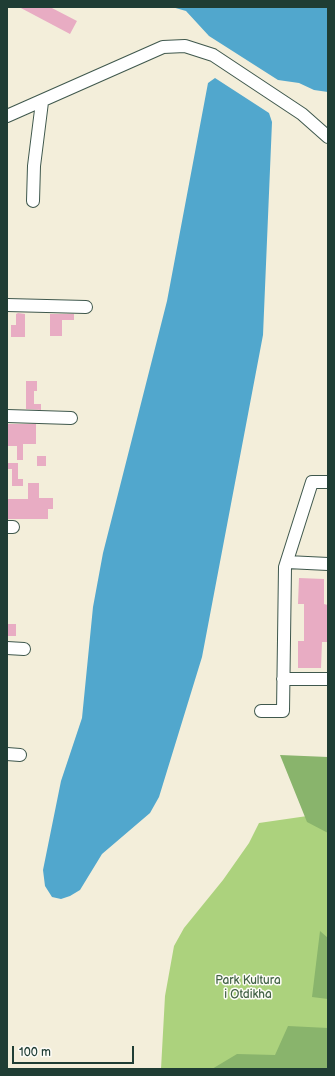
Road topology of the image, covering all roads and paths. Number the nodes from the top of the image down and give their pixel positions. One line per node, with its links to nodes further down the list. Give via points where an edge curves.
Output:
1 (42, 102): 2 (lane); 3 (lane, via 163,47 185,46 213,55 302,114); 4 (lane, via 34,166)
2 (7, 116)
3 (328, 137)
4 (33, 201)
5 (7, 305): 6 (lane)
6 (86, 307)
7 (7, 416): 8 (lane)
8 (71, 418)
9 (328, 482): 10 (lane, via 312,482)
10 (287, 562): 11 (lane); 14 (lane)
11 (328, 564)
12 (7, 648): 13 (lane)
13 (24, 649)
14 (284, 679): 15 (lane); 16 (lane, via 283,711)
15 (328, 679)
16 (261, 711)
17 (7, 754): 18 (lane)
18 (20, 754)

